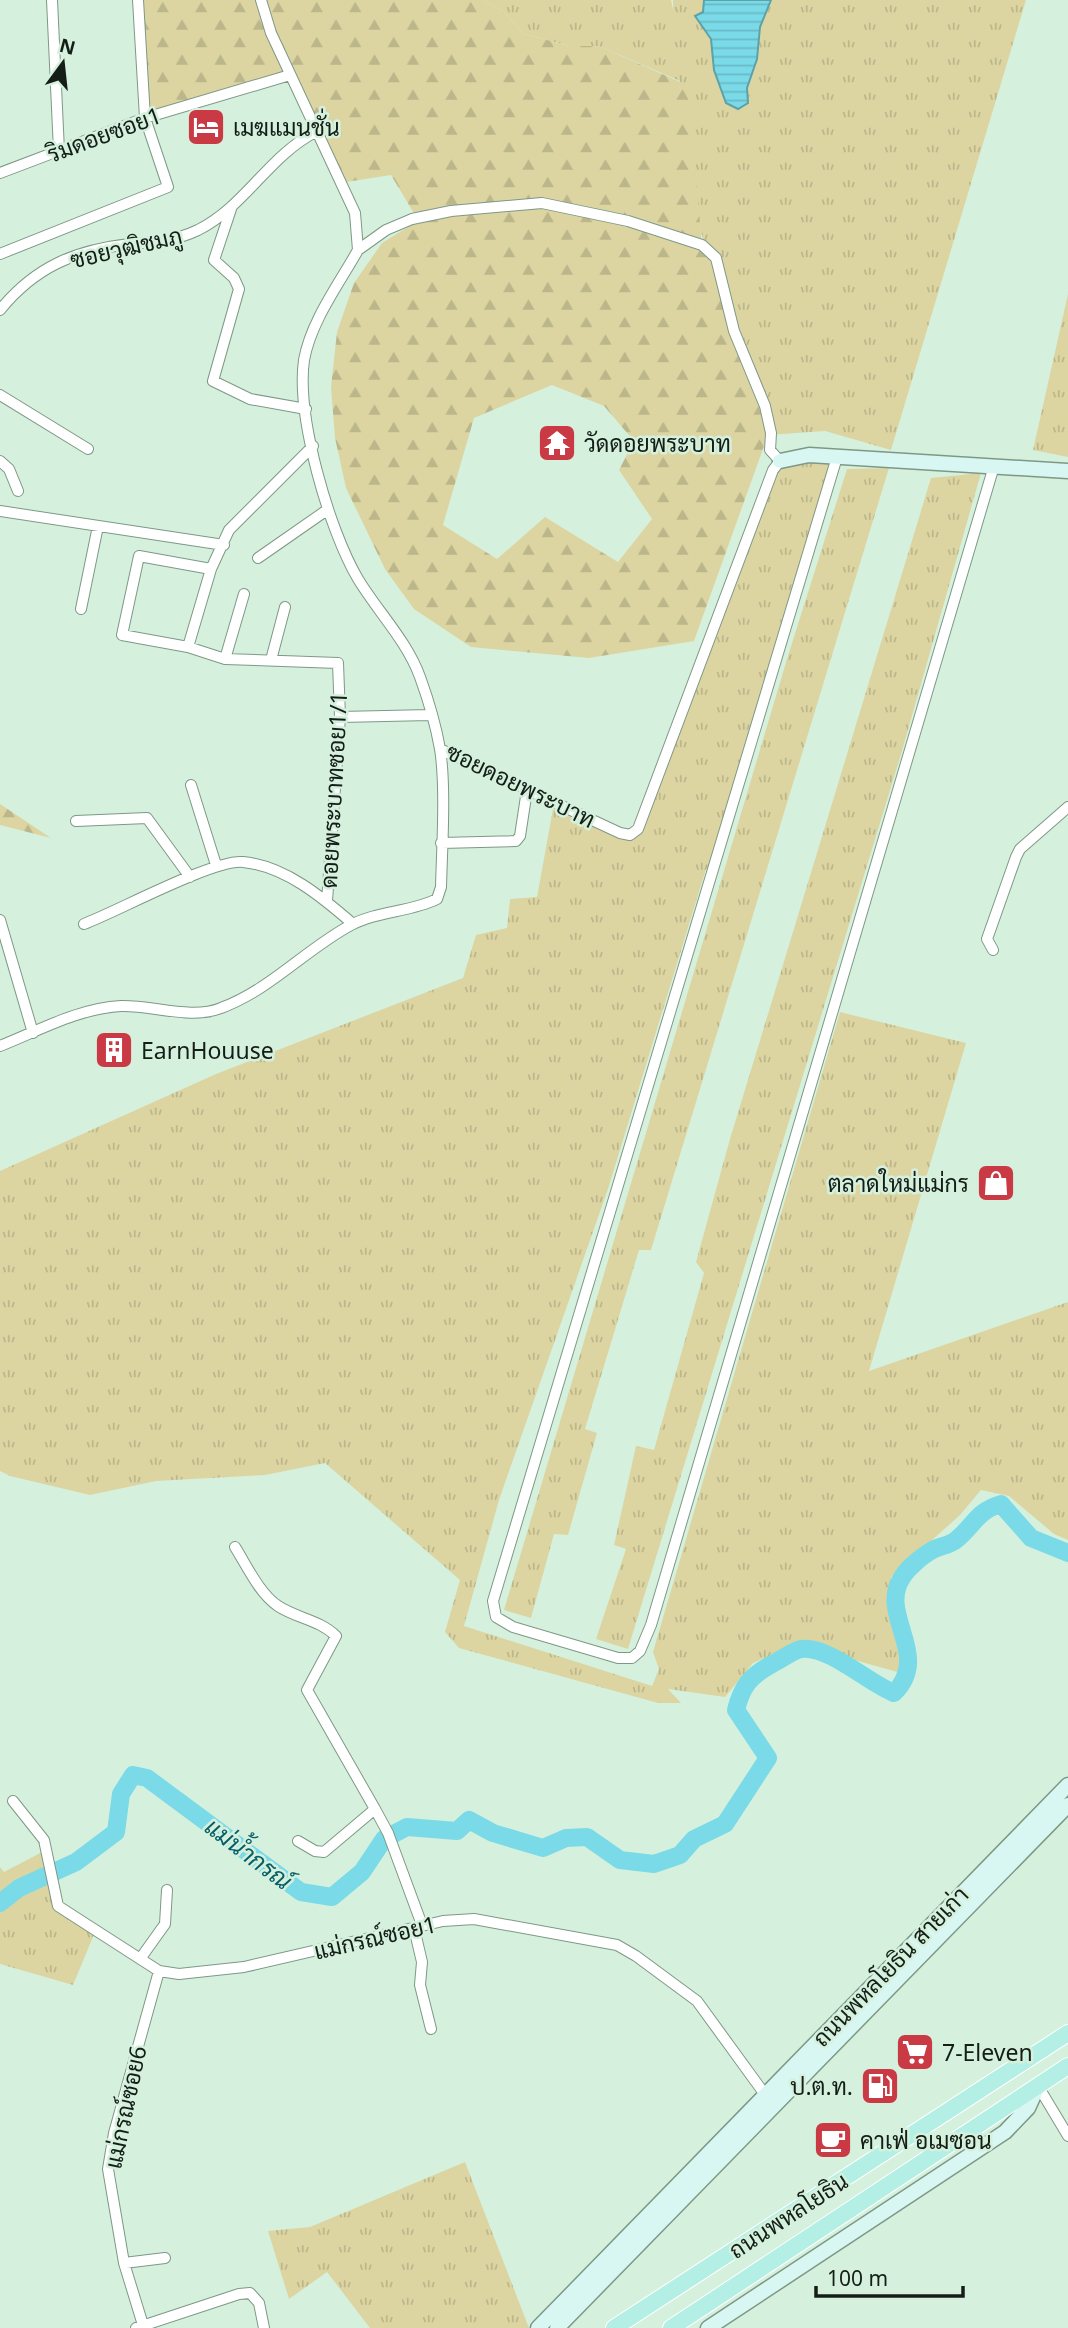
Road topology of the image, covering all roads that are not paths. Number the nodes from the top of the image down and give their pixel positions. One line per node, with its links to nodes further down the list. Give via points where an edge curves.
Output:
1 (52, 0): 7 (street)
2 (138, 0): 5 (street)
3 (261, 0): 4 (street)
4 (290, 75): 5 (street, ริมดอยซอย1); 6 (street)
5 (145, 118): 7 (street, ริมดอยซอย1); 11 (street, via 168,187)
6 (317, 131): 9 (street, ซอยวุฒิชมภู, via 292,144); 10 (street, via 355,213)
7 (59, 151): 8 (street, ริมดอยซอย1)
8 (0, 173)
9 (231, 209): 12 (street, ซอยวุฒิชมภู, via 172,241 103,247 71,257 37,272); 14 (street, via 215,260 239,289 212,381 250,399)
10 (358, 250): 14 (street, ซอยดอยพระบาท, via 312,334 304,360); 19 (street, via 412,219 542,203 640,224 702,245 716,258 734,331 765,406 770,450)
11 (0, 252)
12 (0, 310)
13 (0, 395): 16 (street)
14 (306, 409): 15 (street, ซอยดอยพระบาท)
15 (313, 446): 23 (street, ซอยดอยพระบาท); 26 (street, via 229,530)
16 (88, 449)
17 (837, 457): 19 (main road, via 795,455); 20 (main road); 20 (street, via 493,1601 496,1617 513,1627 618,1658 632,1658 640,1651 651,1625)
18 (0, 461): 22 (street, via 9,469)
19 (780, 461): 39 (street, ซอยดอยพระบาท, via 638,829 630,835 620,833)
20 (994, 466): 21 (main road)
21 (1068, 471)
22 (18, 491)
23 (327, 510): 27 (street); 35 (street, ซอยดอยพระบาท, via 342,551 374,606 411,654)
24 (0, 511): 25 (street)
25 (98, 526): 26 (street); 31 (street)
26 (224, 545): 28 (street)
27 (258, 558)
28 (211, 569): 32 (street); 32 (street, ดอยพระบาทซอย1/1, via 139,556 122,635)
29 (244, 594): 33 (street)
30 (285, 607): 34 (street)
31 (81, 610)
32 (188, 647): 33 (street, ดอยพระบาทซอย1/1)
33 (225, 659): 34 (street, ดอยพระบาทซอย1/1)
34 (271, 660): 36 (street, ดอยพระบาทซอย1/1, via 338,663)
35 (430, 715): 36 (street); 37 (street, ซอยดอยพระบาท)
36 (340, 717): 45 (street, ดอยพระบาทซอย1/1)
37 (440, 749): 39 (street, ซอยดอยพระบาท); 42 (street)
38 (191, 785): 43 (street)
39 (527, 790): 42 (street, via 516,841)
40 (1068, 807): 49 (street, via 1020,849 987,939)
41 (76, 821): 44 (street, via 147,818)
42 (441, 843): 48 (street, via 437,899)
43 (216, 866): 44 (street); 45 (street, via 241,861 262,866)
44 (190, 877): 47 (street)
45 (327, 901): 48 (street)
46 (0, 920): 50 (street)
47 (84, 924)
48 (353, 924): 51 (street, via 260,988 220,1009 201,1012 119,1006 93,1010)
49 (993, 950)
50 (5, 955): 51 (street)
51 (33, 1033): 52 (street)
52 (0, 1046)
53 (235, 1547): 57 (street, via 264,1593 278,1606 337,1636 307,1690)
54 (1068, 1785): 67 (main road, ถนนพหลโยธิน สายเก่า)
55 (13, 1801): 61 (street, แม่กรณ์ซอย1, via 44,1840 58,1906)
56 (1068, 1805): 67 (main road, ถนนพหลโยธิน สายเก่า)
57 (375, 1809): 58 (street, via 324,1852); 60 (street, via 393,1848)
58 (298, 1840)
59 (167, 1890): 61 (street, via 165,1924)
60 (418, 1927): 62 (street, แม่กรณ์ซอย1, via 244,1967 179,1974); 63 (street, via 421,1985); 67 (street, แม่กรณ์ซอย1, via 474,1919 617,1945 697,2001)
61 (140, 1959): 62 (street, แม่กรณ์ซอย1)
62 (159, 1971): 70 (street, แม่กรณ์ซอย6, via 108,2169)
63 (432, 2029)
64 (1068, 2033): 75 (main road, ถนนพหลโยธิน)
65 (1068, 2066): 66 (main road, ถนนพหลโยธิน)
66 (1038, 2086): 68 (street); 76 (main road, ถนนพหลโยธิน); 77 (main road, via 1028,2108 1005,2132)
67 (769, 2100): 73 (main road, ถนนพหลโยธิน สายเก่า); 74 (main road, ถนนพหลโยธิน สายเก่า)
68 (1068, 2136)
69 (165, 2258): 70 (street)
70 (124, 2263): 71 (street, แม่กรณ์ซอย6)
71 (139, 2327): 72 (street, via 250,2293 259,2303)
72 (264, 2328)
73 (538, 2328)
74 (557, 2328)
75 (614, 2328)
76 (671, 2328)
77 (708, 2328)

